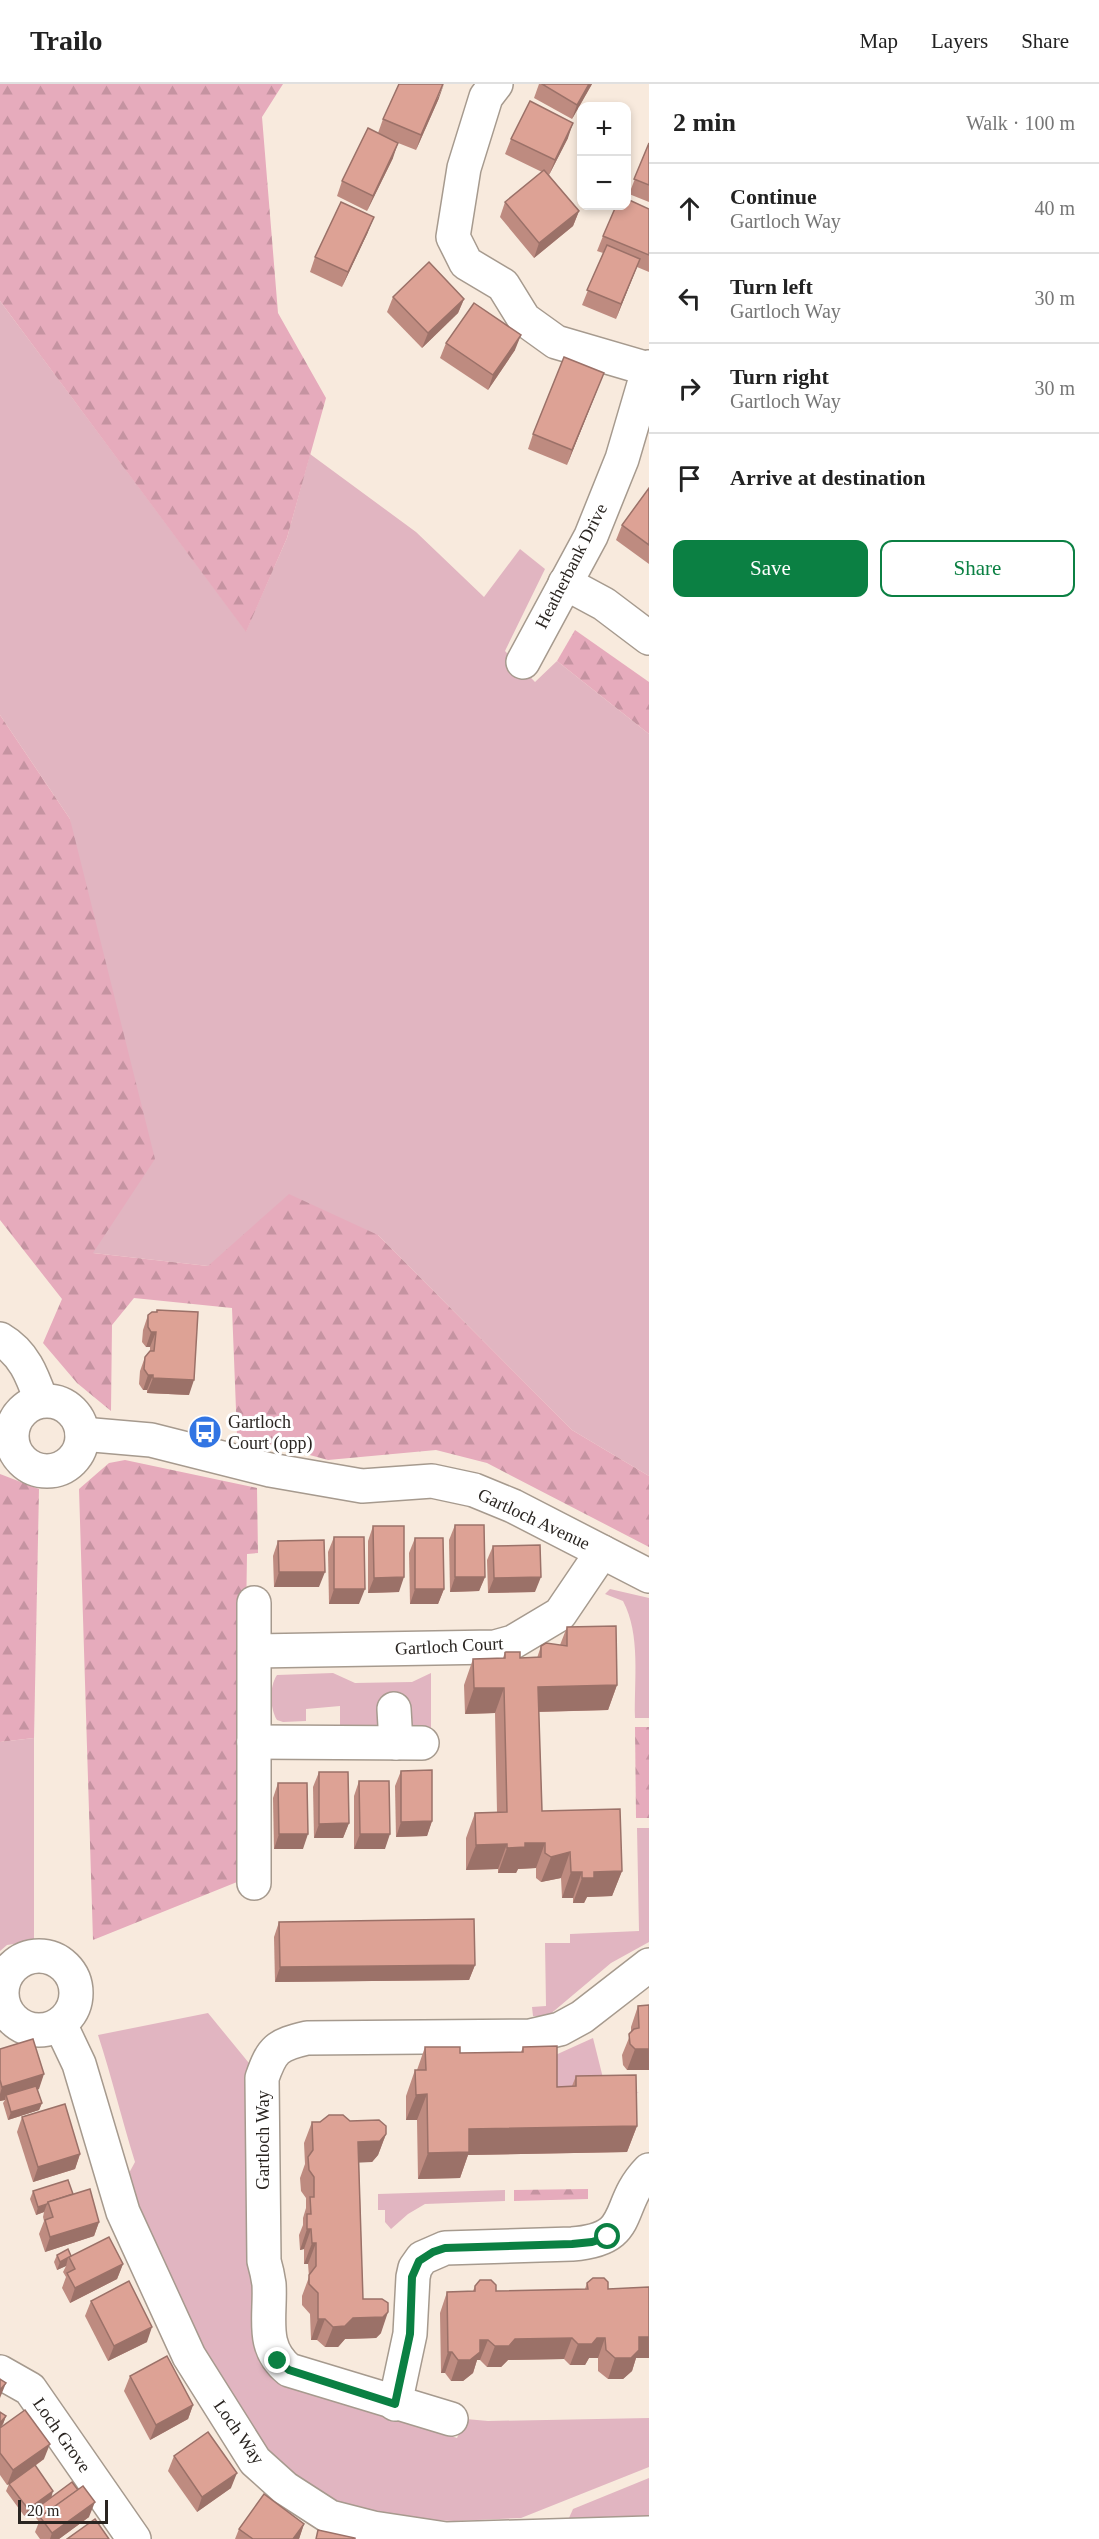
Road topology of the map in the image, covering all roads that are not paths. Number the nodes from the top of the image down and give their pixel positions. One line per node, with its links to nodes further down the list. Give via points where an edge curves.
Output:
1 (496, 84): 2 (street, via 486,97 464,168 453,237 466,263 502,285 524,319 556,342)
2 (648, 368): 3 (street, Heatherbank Drive)
3 (635, 463): 4 (street, Heatherbank Drive)
4 (564, 583): 5 (street, via 604,604); 6 (street, Heatherbank Drive)
5 (649, 638)
6 (523, 662)
7 (0, 1339): 8 (street, via 14,1347 28,1367)
8 (41, 1400): 9 (street, via 56,1401 70,1408 79,1420); 9 (street, via 28,1405 12,1427 11,1441 26,1465 44,1471 64,1467 77,1454)
9 (82, 1434): 10 (street, Gartloch Avenue, via 151,1440 270,1470 362,1486 432,1481 513,1506)
10 (602, 1552): 11 (street, Gartloch Avenue); 13 (street, Gartloch Court, via 560,1614 513,1642 495,1647)
11 (649, 1576)
12 (254, 1603): 13 (street)
13 (255, 1651): 15 (street)
14 (394, 1708): 15 (street, via 409,1743)
15 (254, 1742): 16 (street)
16 (254, 1883)
17 (649, 1965): 22 (street, Gartloch Way, via 582,2017 560,2029 530,2036 307,2038 276,2049 268,2059 262,2078 264,2249 272,2349 289,2370)
18 (5, 2020): 19 (street, via 39,2031); 19 (street, via 2,1995 8,1971 27,1957 40,1956 62,1964 75,1983 74,2006)
19 (60, 2025): 26 (street, Loch Way, via 79,2064 123,2212 189,2356 255,2461 285,2488 330,2517)
20 (649, 2170): 22 (street, via 633,2191 619,2225 608,2237 572,2244 445,2248 419,2261 412,2277 410,2334)
21 (0, 2372): 25 (street, Loch Grove, via 30,2389)
22 (395, 2404): 23 (street, Gartloch Way)
23 (451, 2419)
24 (649, 2533): 26 (street, Loch Way)
25 (134, 2539)
26 (446, 2539)

